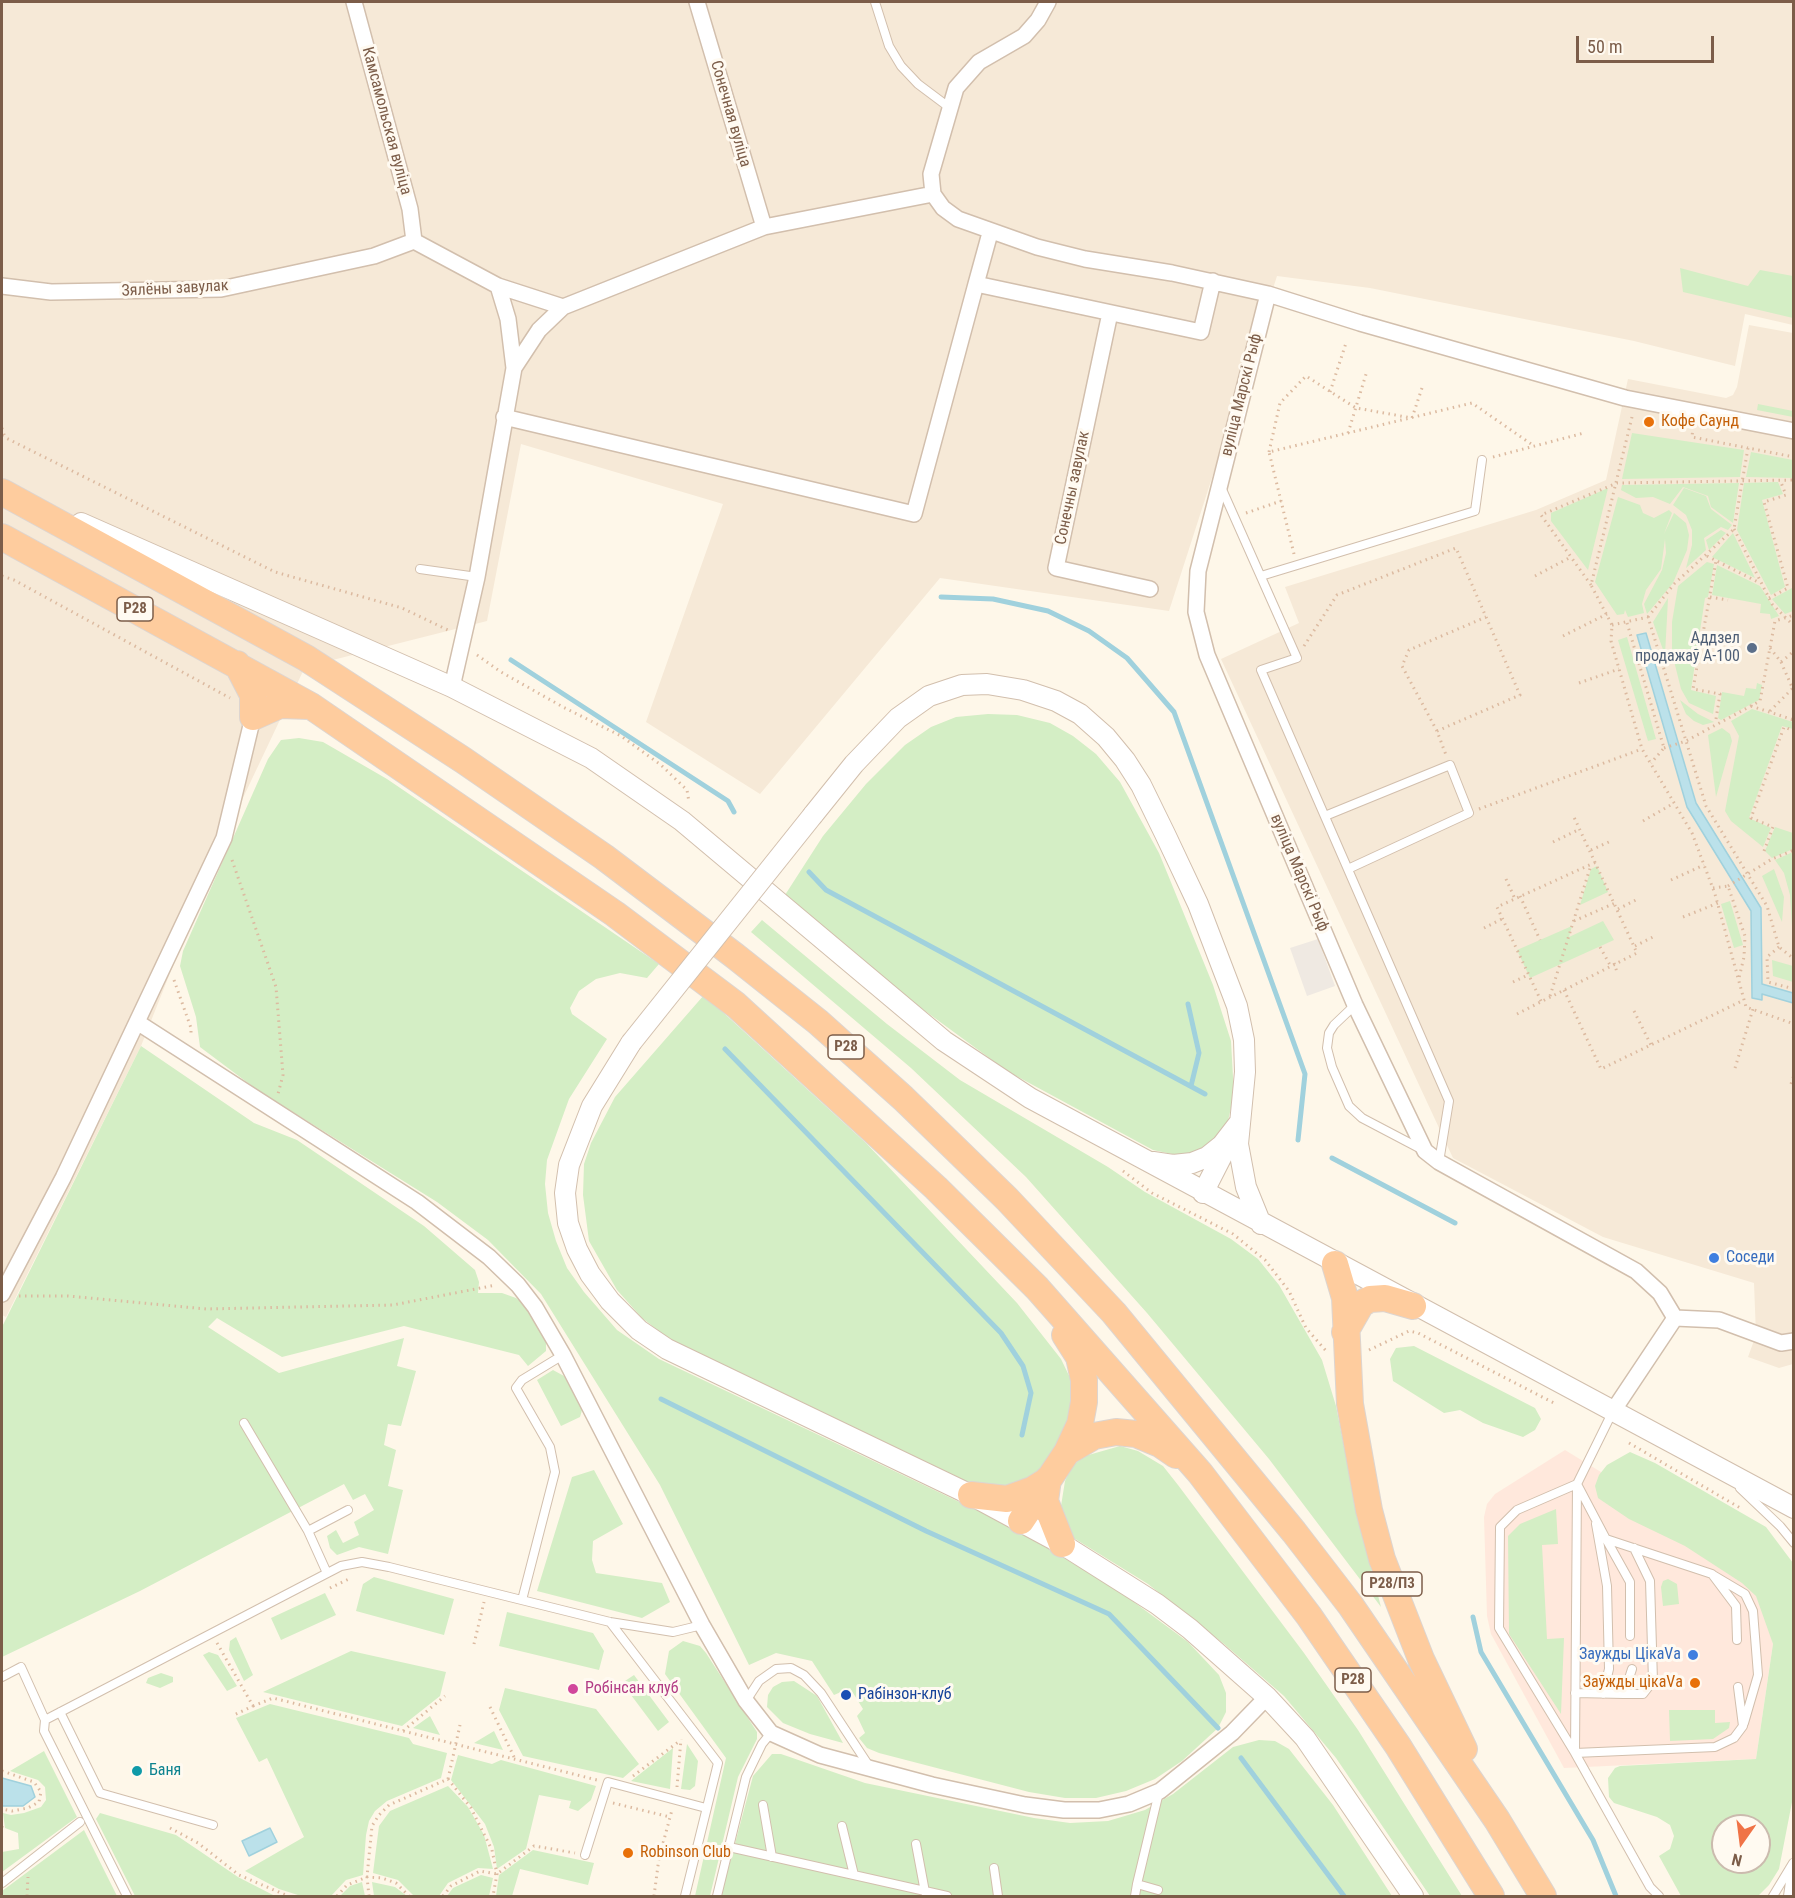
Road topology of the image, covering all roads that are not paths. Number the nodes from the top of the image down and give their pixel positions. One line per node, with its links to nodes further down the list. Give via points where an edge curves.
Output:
1 (354, 2): 9 (street, Камсамольская вуліца, via 410,209)
2 (697, 2): 7 (street, Сонечная вуліца)
3 (875, 2): 5 (lane, via 889,46 901,66)
4 (1047, 2): 5 (street, via 1024,36 979,62 965,75)
5 (950, 108): 6 (street, via 931,174)
6 (933, 194): 7 (street); 8 (street, via 958,219)
7 (764, 227): 15 (street)
8 (990, 232): 10 (street, via 1085,259); 11 (street)
9 (414, 241): 12 (street, Зялёны завулак, via 374,256 221,289 51,291); 13 (street)
10 (1213, 281): 14 (street); 16 (street, via 1201,332)
11 (976, 284): 16 (street); 18 (street, via 914,514)
12 (2, 286)
13 (498, 286): 15 (street); 17 (street, via 508,319)
14 (1268, 294): 19 (street, via 1634,408); 21 (street, вуліца Марскі Рыф)
15 (563, 307): 17 (street, via 539,330)
16 (1110, 313): 29 (street, Сонечны завулак, via 1056,568)
17 (514, 368): 18 (street)
18 (504, 417): 28 (street)
19 (1794, 431)
20 (1482, 460): 27 (lane, via 1475,511)
21 (1219, 483): 27 (lane); 36 (street, вуліца Марскі Рыф, via 1196,590 1199,632)
22 (2, 490): 31 (street); 93 (highway, Р28, via 316,664 604,857 818,1022 1007,1198 1114,1313 1351,1606)
23 (2, 537): 24 (highway, Р28)
24 (33, 554): 25 (highway); 30 (highway, Р28)
25 (2, 556)
26 (420, 569): 28 (lane)
27 (1261, 576): 34 (lane, via 1297,658 1262,670)
28 (477, 577): 31 (street)
29 (1150, 589)
30 (237, 664): 32 (highway, Р28); 33 (highway, via 253,696)
31 (452, 687): 40 (street, via 553,736 628,782 691,829 944,1041 1030,1098)
32 (311, 706): 33 (highway, via 279,705); 45 (highway, Р28, via 615,914 736,1005 936,1188)
33 (253, 717): 37 (street, via 224,838)
34 (1325, 816): 35 (lane); 35 (lane, via 1450,765 1469,813)
35 (1348, 869): 41 (lane, via 1449,1101)
36 (1355, 1005): 39 (street, вуліца Марскі Рыф); 39 (lane, via 1334,1025 1328,1048 1349,1106 1362,1118)
37 (137, 1022): 46 (street); 51 (street, via 417,1202 489,1257 535,1307)
38 (1239, 1123): 40 (street, via 1207,1157 1173,1165); 42 (street); 43 (street, via 1240,1163); 59 (street, bridge, via 1245,1072 1237,1006 1198,904 1141,785 1106,737 1080,714 1056,700 987,684 962,685 929,696 898,718 854,764 631,1043 592,1106 569,1166 565,1193 568,1223 577,1249 610,1301 639,1330 667,1349)
39 (1425, 1151): 41 (street, вуліца Марскі Рыф)
40 (1145, 1161): 42 (street)
41 (1439, 1162): 48 (street, вуліца Марскі Рыф, via 1636,1271 1660,1293)
42 (1203, 1193): 43 (street)
43 (1261, 1224): 44 (street)
44 (1335, 1264): 47 (street); 49 (highway, Р28/П3, via 1345,1298)
45 (1037, 1288): 54 (highway, via 1079,1357 1084,1380 1080,1424); 56 (highway, Р28)
46 (7, 1295)
47 (1413, 1306): 49 (highway, via 1385,1298 1370,1299 1361,1304); 52 (street)
48 (1675, 1318): 50 (street, via 1719,1320 1781,1343); 52 (street)
49 (1345, 1332): 93 (highway, Р28/П3, via 1358,1457 1382,1559 1421,1659)
50 (1794, 1341)
51 (563, 1356): 71 (lane, via 522,1380 516,1388 550,1447 555,1472); 73 (street)
52 (1612, 1411): 55 (street); 58 (lane)
53 (244, 1423): 64 (lane)
54 (1067, 1452): 56 (highway, via 1094,1436 1136,1434 1160,1444); 57 (highway)
55 (1722, 1470): 60 (street); 66 (lane)
56 (1200, 1473): 115 (highway, Р28, via 1309,1616 1373,1709)
57 (1048, 1479): 59 (highway, via 1032,1490 1007,1498); 63 (highway); 67 (highway, via 1046,1501)
58 (1577, 1484): 62 (lane); 79 (lane); 88 (lane, via 1517,1510 1500,1527 1499,1628)
59 (971, 1495): 63 (street)
60 (1794, 1508)
61 (348, 1510): 64 (lane)
62 (1594, 1516): 65 (lane); 80 (lane, via 1607,1586 1609,1669)
63 (1021, 1521): 67 (street)
64 (308, 1531): 69 (lane)
65 (1606, 1539): 68 (lane); 74 (lane, via 1630,1582)
66 (1794, 1543)
67 (1062, 1544): 82 (street, via 1157,1604)
68 (1634, 1548): 70 (lane); 81 (lane, via 1650,1581 1653,1681 1643,1694)
69 (327, 1573): 71 (lane, via 362,1562); 84 (lane)
70 (1712, 1575): 75 (lane, via 1736,1605); 86 (lane, via 1745,1594 1753,1611 1758,1675)
71 (522, 1600): 72 (lane)
72 (609, 1622): 73 (lane, via 673,1632); 92 (lane, via 718,1763)
73 (702, 1625): 83 (street)
74 (1630, 1636)
75 (1737, 1640)
76 (1632, 1669): 81 (lane)
77 (2, 1677): 85 (lane, via 21,1667)
78 (1738, 1687): 86 (lane)
79 (1575, 1693): 80 (lane); 88 (lane)
80 (1603, 1694): 81 (lane)
81 (1624, 1694)
82 (1267, 1697): 90 (street, via 1232,1733); 114 (street, via 1305,1738)
83 (746, 1701): 87 (street); 89 (lane, via 759,1681 776,1669 791,1668 804,1675 821,1693)
84 (60, 1712): 85 (lane); 95 (lane, via 100,1793)
85 (45, 1720): 108 (lane, via 44,1731)
86 (1743, 1726): 88 (lane, via 1734,1738 1716,1747)
87 (771, 1733): 89 (street, via 793,1745); 98 (lane, via 746,1777)
88 (1575, 1754): 117 (lane, via 1650,1887)
89 (872, 1770): 90 (street, via 1025,1805 1064,1810 1099,1810 1129,1804)
90 (1160, 1791): 105 (lane)
91 (763, 1804): 100 (lane)
92 (706, 1808): 99 (lane, via 608,1782); 109 (lane)
93 (1497, 1820): 116 (highway, Р28)
94 (80, 1822): 104 (lane)
95 (213, 1825)
96 (842, 1826): 103 (lane)
97 (916, 1844): 107 (lane)
98 (729, 1847): 100 (lane); 110 (lane)
99 (585, 1855)
100 (772, 1857): 103 (lane)
101 (1793, 1862): 118 (lane); 119 (lane)
102 (993, 1868): 112 (lane)
103 (854, 1875): 107 (lane)
104 (2, 1883)
105 (1137, 1884): 106 (lane); 113 (lane)
106 (1158, 1890)
107 (925, 1892): 111 (lane)
108 (127, 1896)
109 (685, 1896)
110 (717, 1896)
111 (946, 1896)
112 (999, 1896)
113 (1135, 1896)
114 (1413, 1896)
115 (1491, 1896)
116 (1542, 1896)
117 (1659, 1896)
118 (1773, 1896)
119 (1788, 1896)

